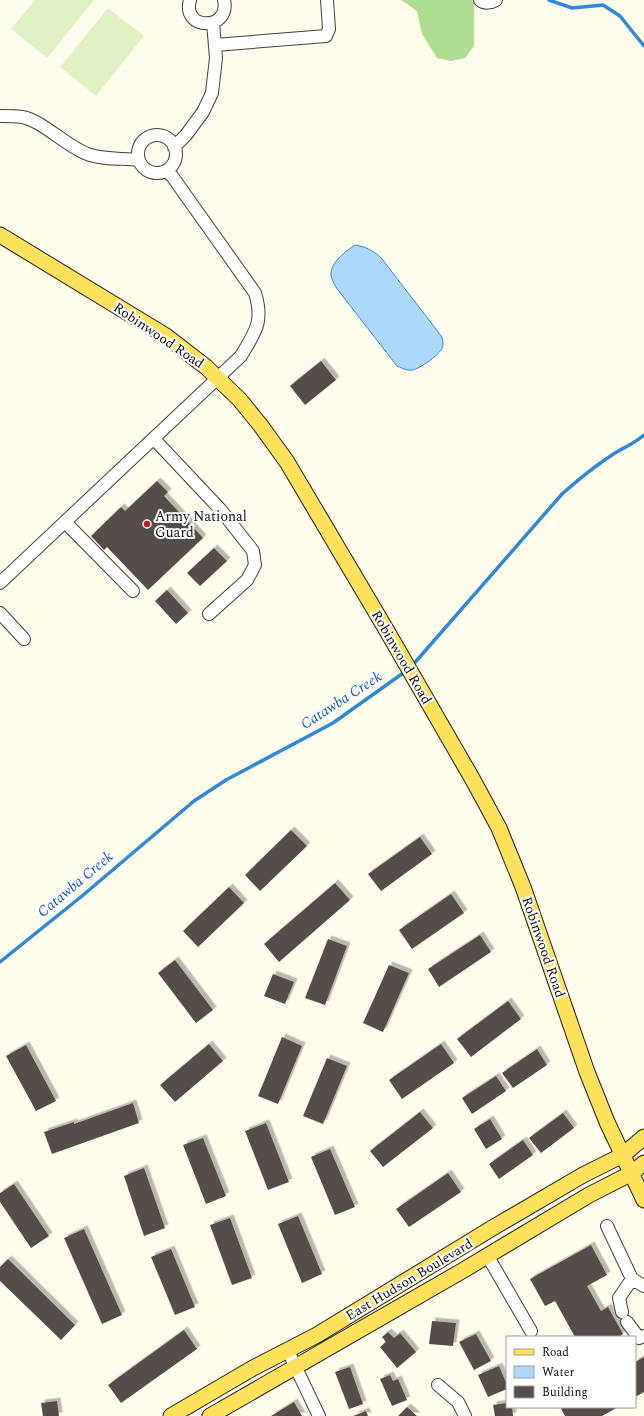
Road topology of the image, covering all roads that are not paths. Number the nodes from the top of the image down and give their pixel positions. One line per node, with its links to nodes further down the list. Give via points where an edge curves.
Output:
1 (190, 0): 6 (street, via 189,7 193,17 202,23)
2 (224, 0): 6 (street, via 222,15)
3 (327, 0): 7 (street, via 329,29 326,36)
4 (480, 0): 5 (street, via 487,3)
5 (496, 0)
6 (213, 23): 7 (street)
7 (215, 45): 9 (street, via 212,93 203,112 186,135)
8 (0, 116): 10 (street, via 22,117 35,122 73,147 89,154 104,158)
9 (173, 144): 10 (street, via 160,136 148,138 140,147); 11 (street, via 176,158)
10 (139, 160): 11 (street, via 150,172)
11 (170, 171): 13 (street, via 255,293 259,305 257,329 241,356)
12 (0, 234): 13 (main road, Robinwood Road, via 166,336)
13 (218, 378): 14 (street); 22 (main road, Robinwood Road, via 240,400 287,462 432,708 499,828 524,887 587,1072)
14 (154, 439): 15 (street); 19 (street, via 220,508 253,551 255,565 247,580)
15 (65, 522): 16 (street); 17 (street)
16 (0, 583)
17 (133, 591)
18 (0, 613): 20 (street)
19 (209, 614)
20 (24, 639)
21 (644, 1138): 22 (main road, East Hudson Boulevard)
22 (623, 1155): 24 (main road, Robinwood Road); 32 (main road, East Hudson Boulevard, via 583,1175)
23 (644, 1163): 24 (main road, East Hudson Boulevard)
24 (632, 1173): 25 (main road, Robinwood Road); 27 (main road, East Hudson Boulevard, via 589,1194)
25 (644, 1200)
26 (607, 1226): 28 (street)
27 (488, 1255): 30 (street); 33 (main road, East Hudson Boulevard)
28 (632, 1279): 29 (street); 31 (street, via 619,1298 625,1317 639,1338)
29 (644, 1286)
30 (531, 1330)
31 (644, 1336)
32 (288, 1351): 33 (street); 35 (main road, East Hudson Boulevard)
33 (296, 1366): 36 (main road, East Hudson Boulevard); 37 (street)
34 (438, 1385): 38 (street, via 458,1402)
35 (170, 1416)
36 (210, 1416)
37 (319, 1416)
38 (465, 1416)

